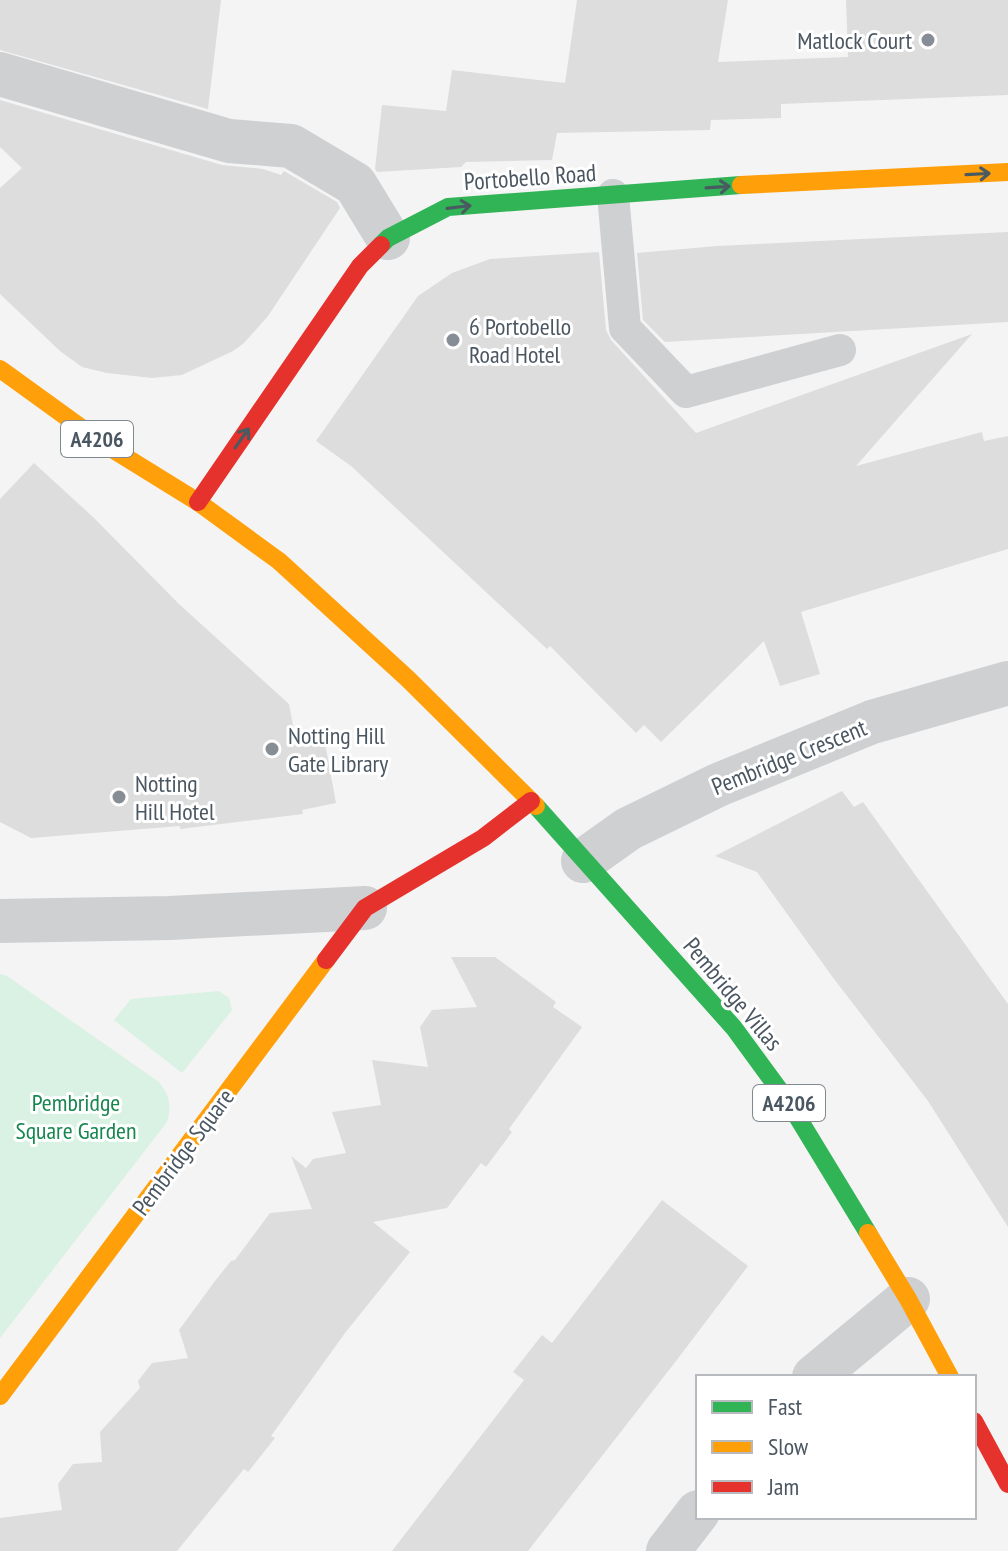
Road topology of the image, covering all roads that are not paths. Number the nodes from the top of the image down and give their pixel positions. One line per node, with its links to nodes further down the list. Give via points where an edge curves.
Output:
1 (0, 74): 4 (street, via 229,141 291,146 355,184)
2 (1008, 172): 3 (street, Portobello Road, one-way to 2)
3 (613, 195): 4 (street, Portobello Road, one-way to 3, via 448,207); 5 (lane, via 625,328 686,392)
4 (388, 238): 7 (street, Portobello Road, one-way to 4, via 360,266)
5 (840, 350)
6 (0, 369): 7 (street, A4206, via 101,442)
7 (198, 502): 9 (street, A4206, via 279,561)
8 (1008, 683): 10 (street, Pembridge Crescent, via 872,722 718,785 628,829)
9 (531, 801): 10 (street, A4206); 11 (street, Pembridge Square, via 483,838)
10 (583, 861): 13 (street, Pembridge Villas / A4206, via 734,1028 789,1103)
11 (365, 908): 12 (street, Pembridge Square); 16 (street, Pembridge Square)
12 (4, 921)
13 (908, 1299): 14 (street); 15 (street, Pembridge Villas / A4206)
14 (816, 1375)
15 (949, 1375)
16 (0, 1396)
17 (976, 1425): 18 (street)
18 (1008, 1484)
19 (696, 1515): 20 (street)
20 (668, 1551)

